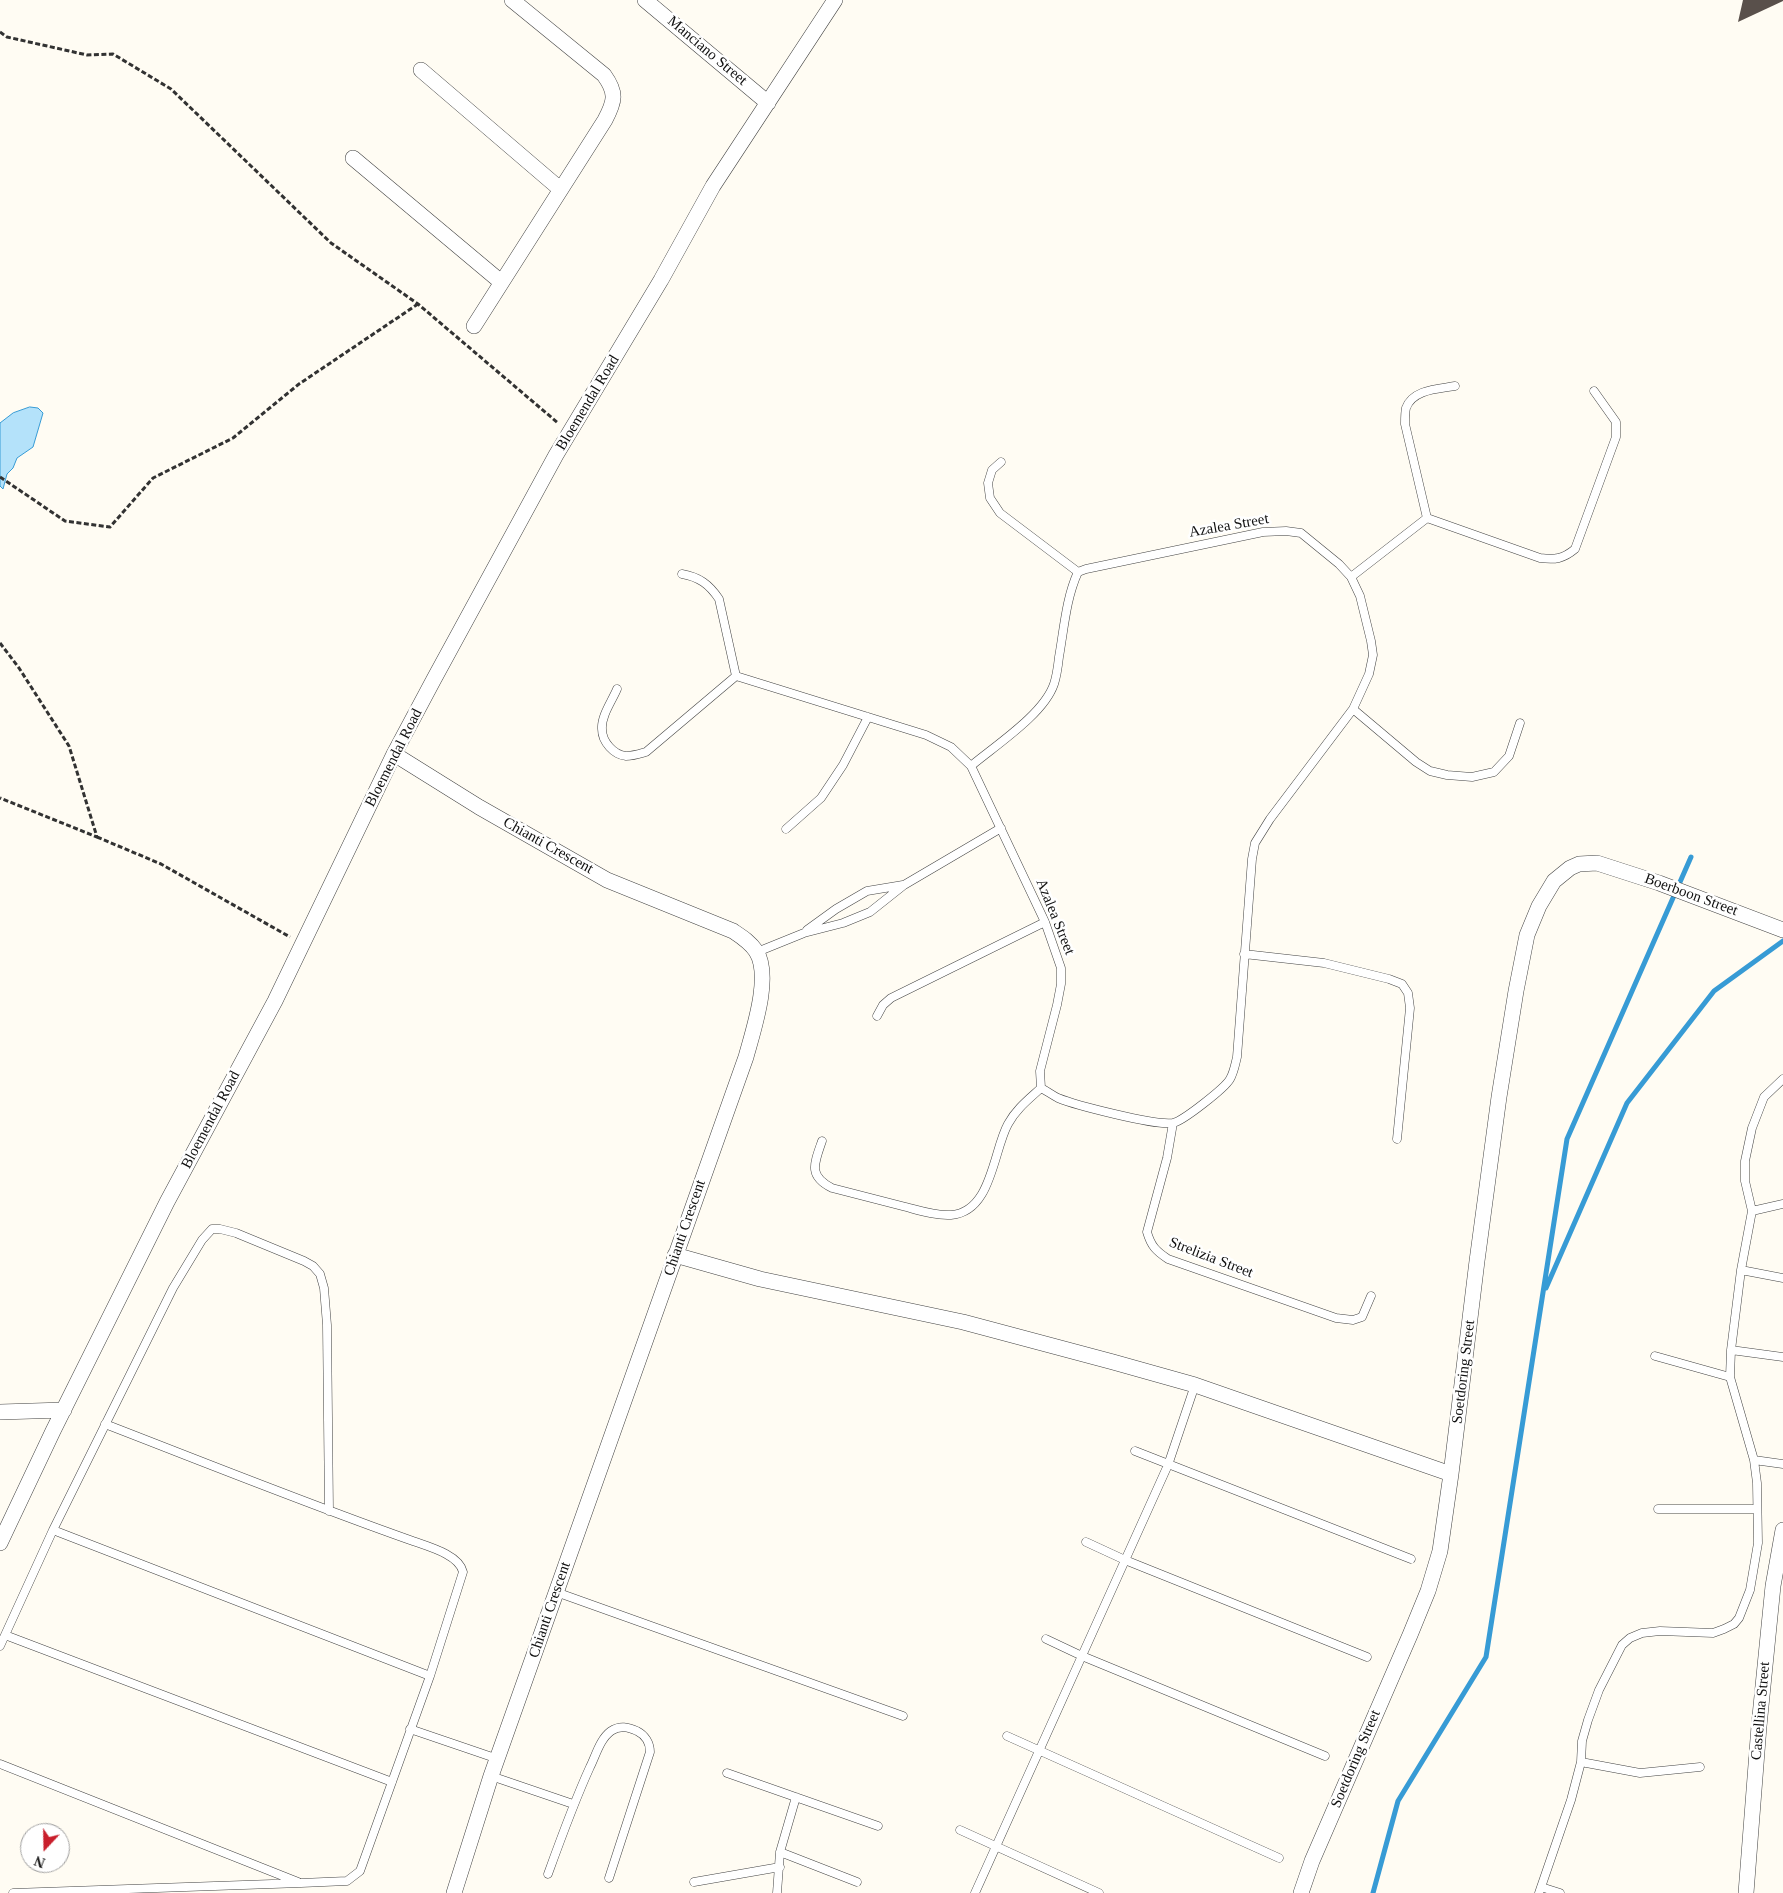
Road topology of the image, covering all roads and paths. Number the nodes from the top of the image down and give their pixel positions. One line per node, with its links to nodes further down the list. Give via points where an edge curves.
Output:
1 (512, 0): 8 (street, via 604,75 613,88 605,120)
2 (645, 0): 6 (street, Manciano Street)
3 (835, 0): 6 (street, Bloemendal Road)
4 (0, 32): 10 (path, via 7,37 87,55 113,54 171,89 332,243)
5 (421, 70): 8 (street)
6 (768, 103): 14 (street, Bloemendal Road, via 713,186 662,280)
7 (353, 158): 9 (street)
8 (560, 189): 9 (street)
9 (501, 282): 11 (street)
10 (418, 304): 14 (path); 16 (path, via 299,384 233,438 153,478 110,527 65,521)
11 (474, 326)
12 (1455, 386): 17 (lane, via 1423,392 1410,401 1406,409 1405,424)
13 (1594, 391): 17 (lane, via 1616,422 1616,437 1575,549 1567,556 1552,560 1540,558)
14 (570, 434): 27 (street, Bloemendal Road)
15 (1001, 462): 18 (lane, via 992,470 988,483 990,498 1000,513)
16 (0, 477)
17 (1427, 518): 20 (lane)
18 (1078, 572): 20 (lane, Azalea Street, via 1263,532 1286,531 1301,533 1314,542); 28 (lane, via 1073,582 1055,683 1048,697)
19 (682, 574): 22 (lane, via 704,581 718,599)
20 (1351, 577): 24 (lane, Azalea Street, via 1360,596 1372,656 1369,674)
21 (0, 643): 32 (path, via 69,746)
22 (736, 676): 23 (lane, via 646,752 634,756 624,756 612,750 601,731); 25 (lane)
23 (617, 688)
24 (1353, 709): 26 (lane, via 1430,771 1472,777 1494,772 1509,756); 40 (lane, Azalea Street, via 1255,843)
25 (868, 717): 28 (lane, via 951,747); 31 (lane, via 821,798)
26 (1520, 723)
27 (394, 754): 38 (street, Bloemendal Road); 39 (street, Chianti Crescent, via 479,808 607,880 733,931)
28 (972, 766): 30 (lane, Azalea Street)
29 (0, 798): 32 (path)
30 (1001, 828): 34 (lane); 35 (lane, Azalea Street)
31 (786, 829)
32 (97, 837): 38 (path, via 161,864)
33 (1597, 863): 36 (street, Boerboon Street); 65 (street, Soetdoring Street, via 1579,864 1554,881 1527,935 1499,1097 1476,1261)
34 (904, 884): 37 (lane, via 867,892 836,909); 37 (lane, via 870,912)
35 (1045, 922): 41 (lane, via 891,998); 43 (lane, Azalea Street, via 1061,968 1061,984 1040,1071)
36 (1783, 930)
37 (804, 933): 39 (lane)
38 (303, 944): 58 (street, Bloemendal Road, via 167,1202)
39 (757, 952): 49 (street, Chianti Crescent, via 762,983 759,1008 746,1056)
40 (1244, 954): 44 (lane, Azalea Street, via 1234,1071 1223,1087); 45 (lane, via 1324,963 1402,984 1408,993 1410,1008)
41 (876, 1016)
42 (1783, 1079): 48 (lane, via 1764,1097 1744,1161)
43 (1042, 1088): 44 (lane, via 1071,1102 1149,1121); 46 (lane, via 1014,1114 985,1189 964,1212 951,1215 929,1213 832,1188 820,1182 815,1171)
44 (1173, 1123): 52 (lane, Strelizia Street, via 1168,1158 1147,1232 1156,1251 1168,1259 1336,1318 1353,1320 1362,1317)
45 (1397, 1139)
46 (822, 1141)
47 (1783, 1204): 48 (lane)
48 (1752, 1211): 50 (lane)
49 (675, 1256): 57 (street, via 963,1322); 75 (street, Chianti Crescent)
50 (1741, 1270): 51 (lane); 53 (lane)
51 (1783, 1278)
52 (1371, 1296)
53 (1731, 1350): 55 (lane); 56 (lane)
54 (1655, 1356): 56 (lane)
55 (1783, 1357)
56 (1730, 1377): 62 (lane)
57 (1195, 1385): 64 (lane); 65 (street)
58 (64, 1410): 59 (street); 72 (street, Bloemendal Road)
59 (0, 1412)
60 (105, 1424): 68 (lane); 68 (lane, via 173,1288 202,1240 212,1229 236,1233 304,1260 320,1274 327,1325); 69 (lane)
61 (1135, 1451): 64 (lane)
62 (1754, 1460): 63 (lane); 67 (lane)
63 (1783, 1464)
64 (1168, 1465): 73 (lane); 74 (lane)
65 (1452, 1474): 113 (street, Soetdoring Street, via 1440,1551 1428,1591)
66 (1658, 1509): 67 (lane)
67 (1758, 1509): 88 (lane, via 1757,1552 1750,1590 1740,1618 1713,1633 1660,1631 1630,1638 1622,1645 1588,1720)
68 (329, 1511): 81 (lane, via 437,1550 462,1566 463,1572)
69 (53, 1530): 76 (lane); 81 (lane)
70 (1783, 1530): 115 (street, Castellina Street, via 1772,1595)
71 (1086, 1542): 74 (lane)
72 (0, 1543)
73 (1410, 1559)
74 (1125, 1560): 79 (lane); 80 (lane)
75 (556, 1592): 82 (lane); 87 (street, Chianti Crescent)
76 (5, 1635): 78 (lane); 93 (lane)
77 (1046, 1639): 79 (lane)
78 (0, 1646)
79 (1082, 1656): 85 (lane); 86 (lane)
80 (1367, 1657)
81 (430, 1676): 83 (lane)
82 (903, 1716)
83 (410, 1729): 87 (lane); 93 (lane)
84 (1007, 1736): 85 (lane)
85 (1039, 1751): 98 (lane); 100 (lane)
86 (1326, 1756)
87 (498, 1759): 92 (street, Chianti Crescent)
88 (1581, 1762): 90 (lane, via 1640,1773); 107 (lane)
89 (0, 1764): 106 (lane)
90 (1700, 1767)
91 (727, 1773): 94 (lane)
92 (491, 1776): 95 (lane); 109 (street, Chianti Crescent)
93 (392, 1782): 106 (lane, via 357,1874 347,1881)
94 (796, 1797): 96 (lane); 99 (lane)
95 (573, 1804): 102 (lane); 103 (lane, via 602,1741 610,1731 625,1726 647,1740 650,1752)
96 (878, 1826)
97 (960, 1830): 98 (lane)
98 (996, 1847): 111 (lane); 112 (lane)
99 (780, 1852): 101 (lane); 105 (lane)
100 (1279, 1858)
101 (780, 1867): 104 (lane); 110 (lane)
102 (548, 1874)
103 (609, 1878)
104 (694, 1882)
105 (857, 1882)
106 (301, 1883): 108 (lane)
107 (1540, 1890): 114 (lane)
108 (13, 1893)
109 (454, 1893)
110 (777, 1893)
111 (975, 1893)
112 (1099, 1893)
113 (1301, 1893)
114 (1560, 1893)
115 (1746, 1893)

